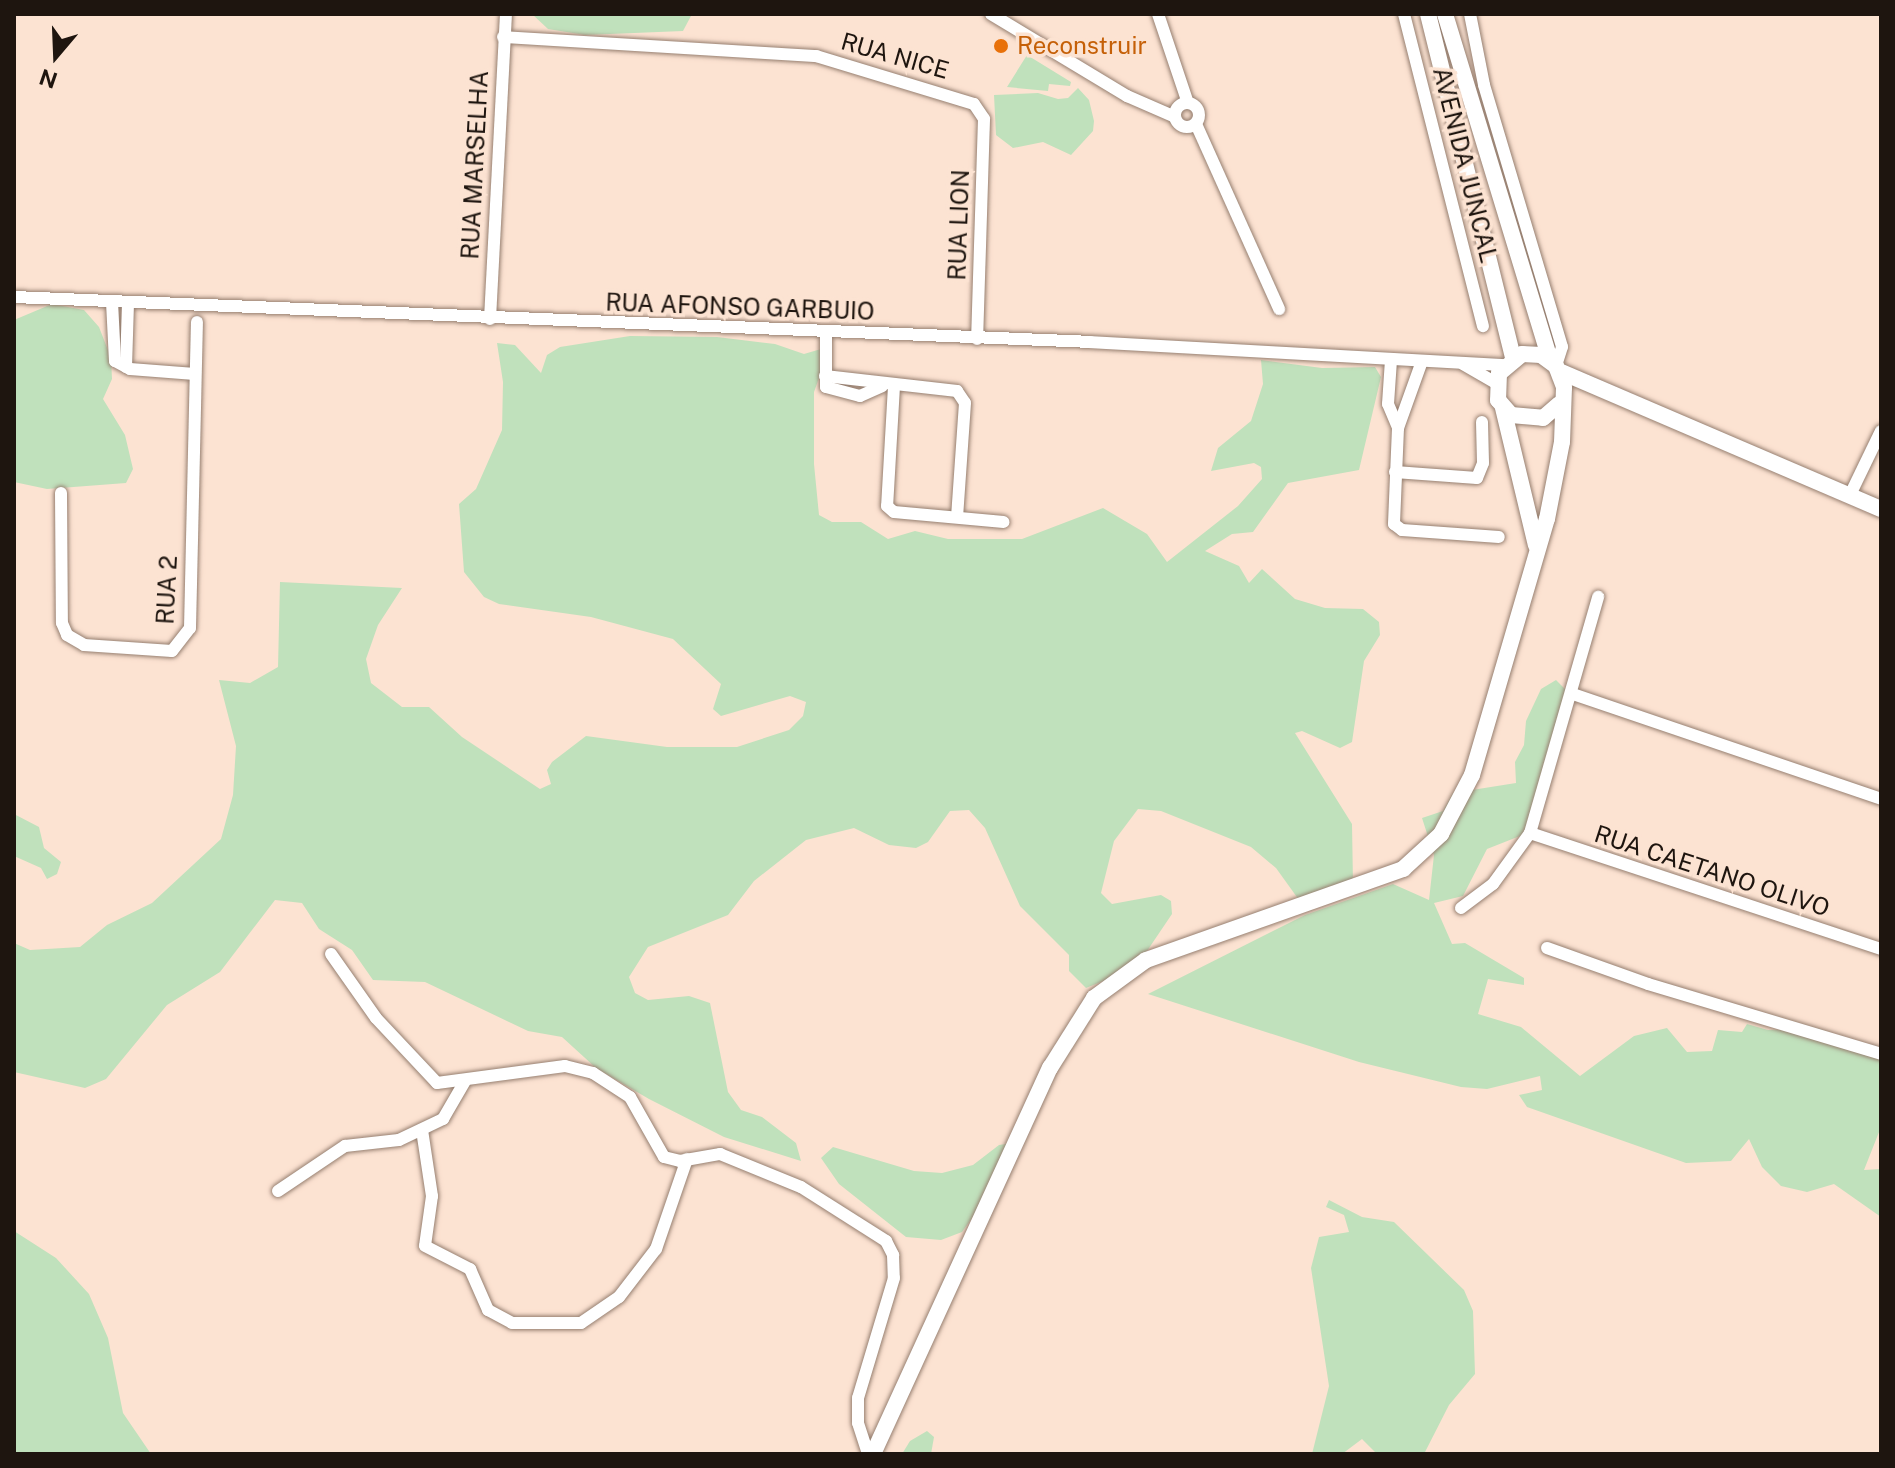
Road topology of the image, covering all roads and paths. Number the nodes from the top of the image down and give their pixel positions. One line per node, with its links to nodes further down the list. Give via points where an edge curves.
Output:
1 (506, 14): 8 (street, RUA MARSELHA)
2 (991, 14): 11 (street, via 1127,96)
3 (1158, 14): 9 (street)
4 (1404, 14): 19 (street, AVENIDA JUNCAL)
5 (1428, 14): 24 (main road)
6 (1445, 14): 28 (main road)
7 (1470, 14): 28 (street, via 1484,85 1562,347)
8 (503, 37): 10 (street, RUA NICE, via 816,56 961,98); 17 (street, RUA MARSELHA)
9 (1188, 103): 11 (street, via 1178,107); 12 (street, via 1199,111)
10 (983, 111): 21 (street, RUA LION)
11 (1175, 117): 12 (street, via 1183,127)
12 (1196, 124): 16 (street)
13 (14, 297): 14 (street, RUA AFONSO GARBUIO)
14 (112, 302): 15 (street, RUA AFONSO GARBUIO); 26 (street, via 113,357)
15 (128, 303): 17 (street, RUA AFONSO GARBUIO); 26 (street)
16 (1279, 309)
17 (490, 319): 20 (street, RUA AFONSO GARBUIO)
18 (197, 322): 27 (street, RUA 2)
19 (1483, 326)
20 (826, 333): 21 (street, RUA AFONSO GARBUIO); 30 (street, via 826,387 849,396)
21 (977, 339): 22 (street, RUA AFONSO GARBUIO)
22 (1391, 360): 23 (street, RUA AFONSO GARBUIO); 33 (street, via 1388,404)
23 (1422, 361): 25 (street, RUA AFONSO GARBUIO); 33 (street)
24 (1509, 361): 25 (street, RUA AFONSO GARBUIO); 28 (main road, via 1531,353); 29 (main road)
25 (1463, 364): 29 (street, RUA AFONSO GARBUIO)
26 (126, 367): 27 (street)
27 (195, 374): 36 (street, RUA 2, via 190,628 172,651 84,645 67,635 62,623)
28 (1558, 377): 31 (main road, via 1532,421); 37 (main road, via 1589,382); 42 (main road, via 1559,465)
29 (1496, 383): 31 (main road)
30 (888, 386): 39 (street, via 887,506 894,512); 39 (street, via 950,389 965,403)
31 (1503, 408): 42 (main road)
32 (1482, 422): 35 (street, via 1483,463 1477,478)
33 (1398, 428): 35 (street)
34 (1881, 431): 37 (street)
35 (1395, 472): 41 (street, via 1392,516 1402,530)
36 (61, 493)
37 (1850, 495): 38 (main road)
38 (1881, 509)
39 (957, 517): 40 (street)
40 (1004, 522)
41 (1499, 537)
42 (1538, 550): 56 (main road, via 1472,775 1432,844 1403,869 1146,960 1112,982 1076,1021)
43 (1598, 597): 44 (street)
44 (1573, 694): 45 (street); 46 (street)
45 (1881, 799)
46 (1530, 833): 47 (street, via 1493,884); 49 (street, RUA CAETANO OLIVO)
47 (1461, 908)
48 (1547, 948): 51 (street)
49 (1881, 949)
50 (331, 954): 52 (street, via 425,1075 437,1083)
51 (1881, 1054)
52 (465, 1081): 53 (street, via 443,1119); 54 (street, via 565,1066 593,1073 630,1097 659,1153 670,1160)
53 (422, 1130): 54 (street, via 432,1196 425,1246 470,1269 488,1310 512,1323 581,1323 619,1297 656,1249); 55 (street, via 399,1140 345,1146)
54 (687, 1159): 56 (street, via 720,1154 774,1176 849,1213 886,1241 894,1278 858,1398 858,1423)
55 (278, 1191)
56 (870, 1454)

